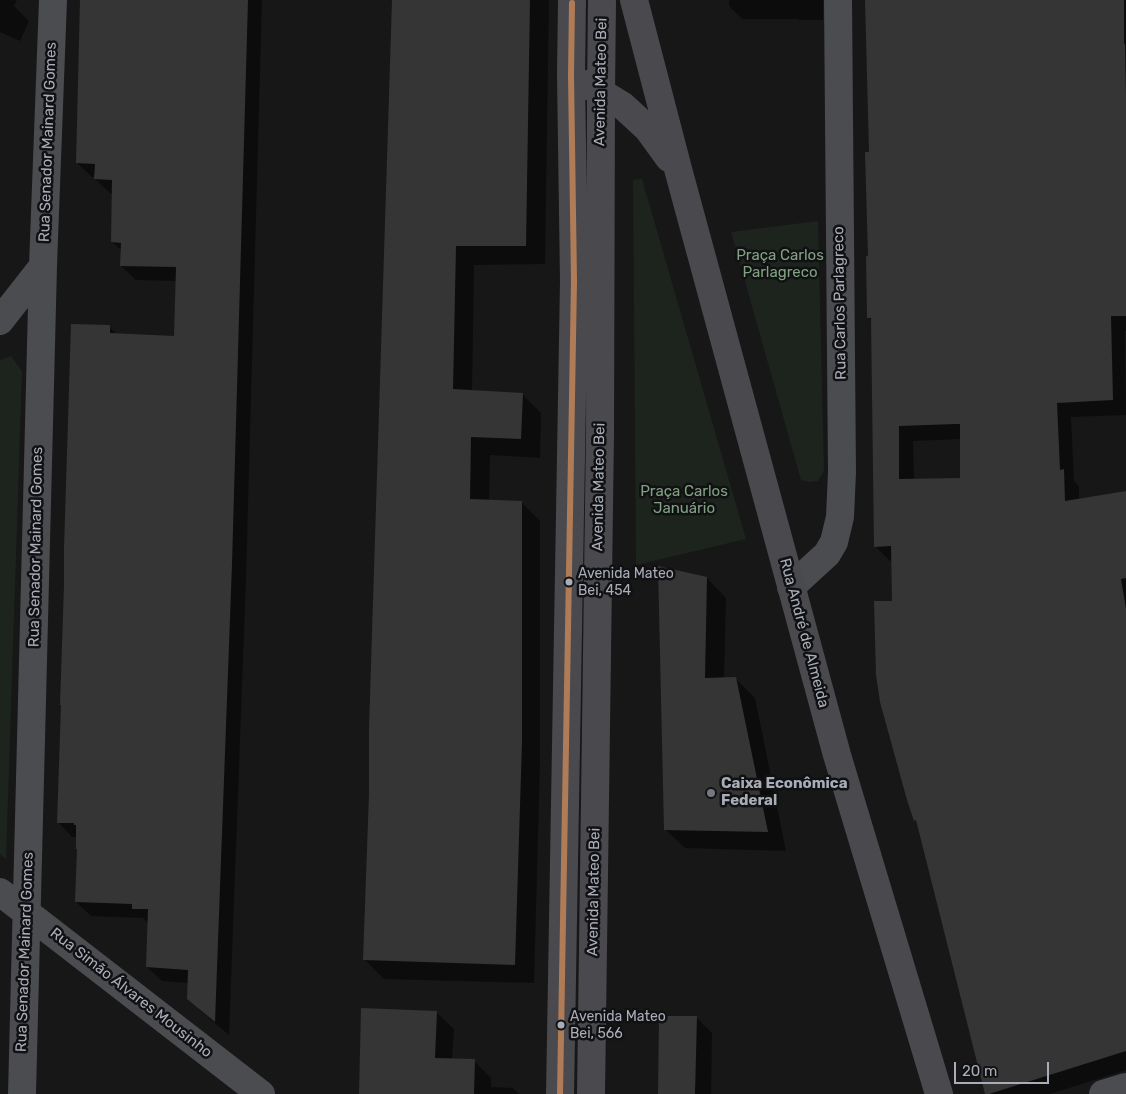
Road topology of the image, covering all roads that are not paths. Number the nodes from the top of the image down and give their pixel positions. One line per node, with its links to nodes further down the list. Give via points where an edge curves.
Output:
1 (53, 0): 9 (street, Rua Senador Mainard Gomes)
2 (572, 0): 6 (main road, Avenida Mateo Bei)
3 (602, 0): 7 (main road, Avenida Mateo Bei)
4 (634, 0): 8 (main road, Rua André de Almeida)
5 (838, 0): 11 (street, Rua Carlos Parlagreco, via 840,517 834,542 827,554)
6 (571, 75): 7 (main road, Rua André de Almeida); 17 (main road, Avenida Mateo Bei, via 574,281)
7 (601, 93): 8 (main road, Rua André de Almeida, via 624,106 648,128); 18 (main road, Avenida Mateo Bei)
8 (678, 169): 11 (main road, Rua André de Almeida)
9 (43, 266): 10 (street); 13 (street, Rua Senador Mainard Gomes)
10 (0, 321)
11 (791, 587): 19 (main road, Rua André de Almeida, via 837,755)
12 (0, 892): 13 (street, Rua Simão Álvares Mousinho)
13 (27, 912): 15 (street, Rua Senador Mainard Gomes); 16 (street, Rua Simão Álvares Mousinho)
14 (1126, 1087): 20 (street)
15 (22, 1094)
16 (261, 1094)
17 (560, 1094)
18 (591, 1094)
19 (939, 1094)
20 (1103, 1094)

